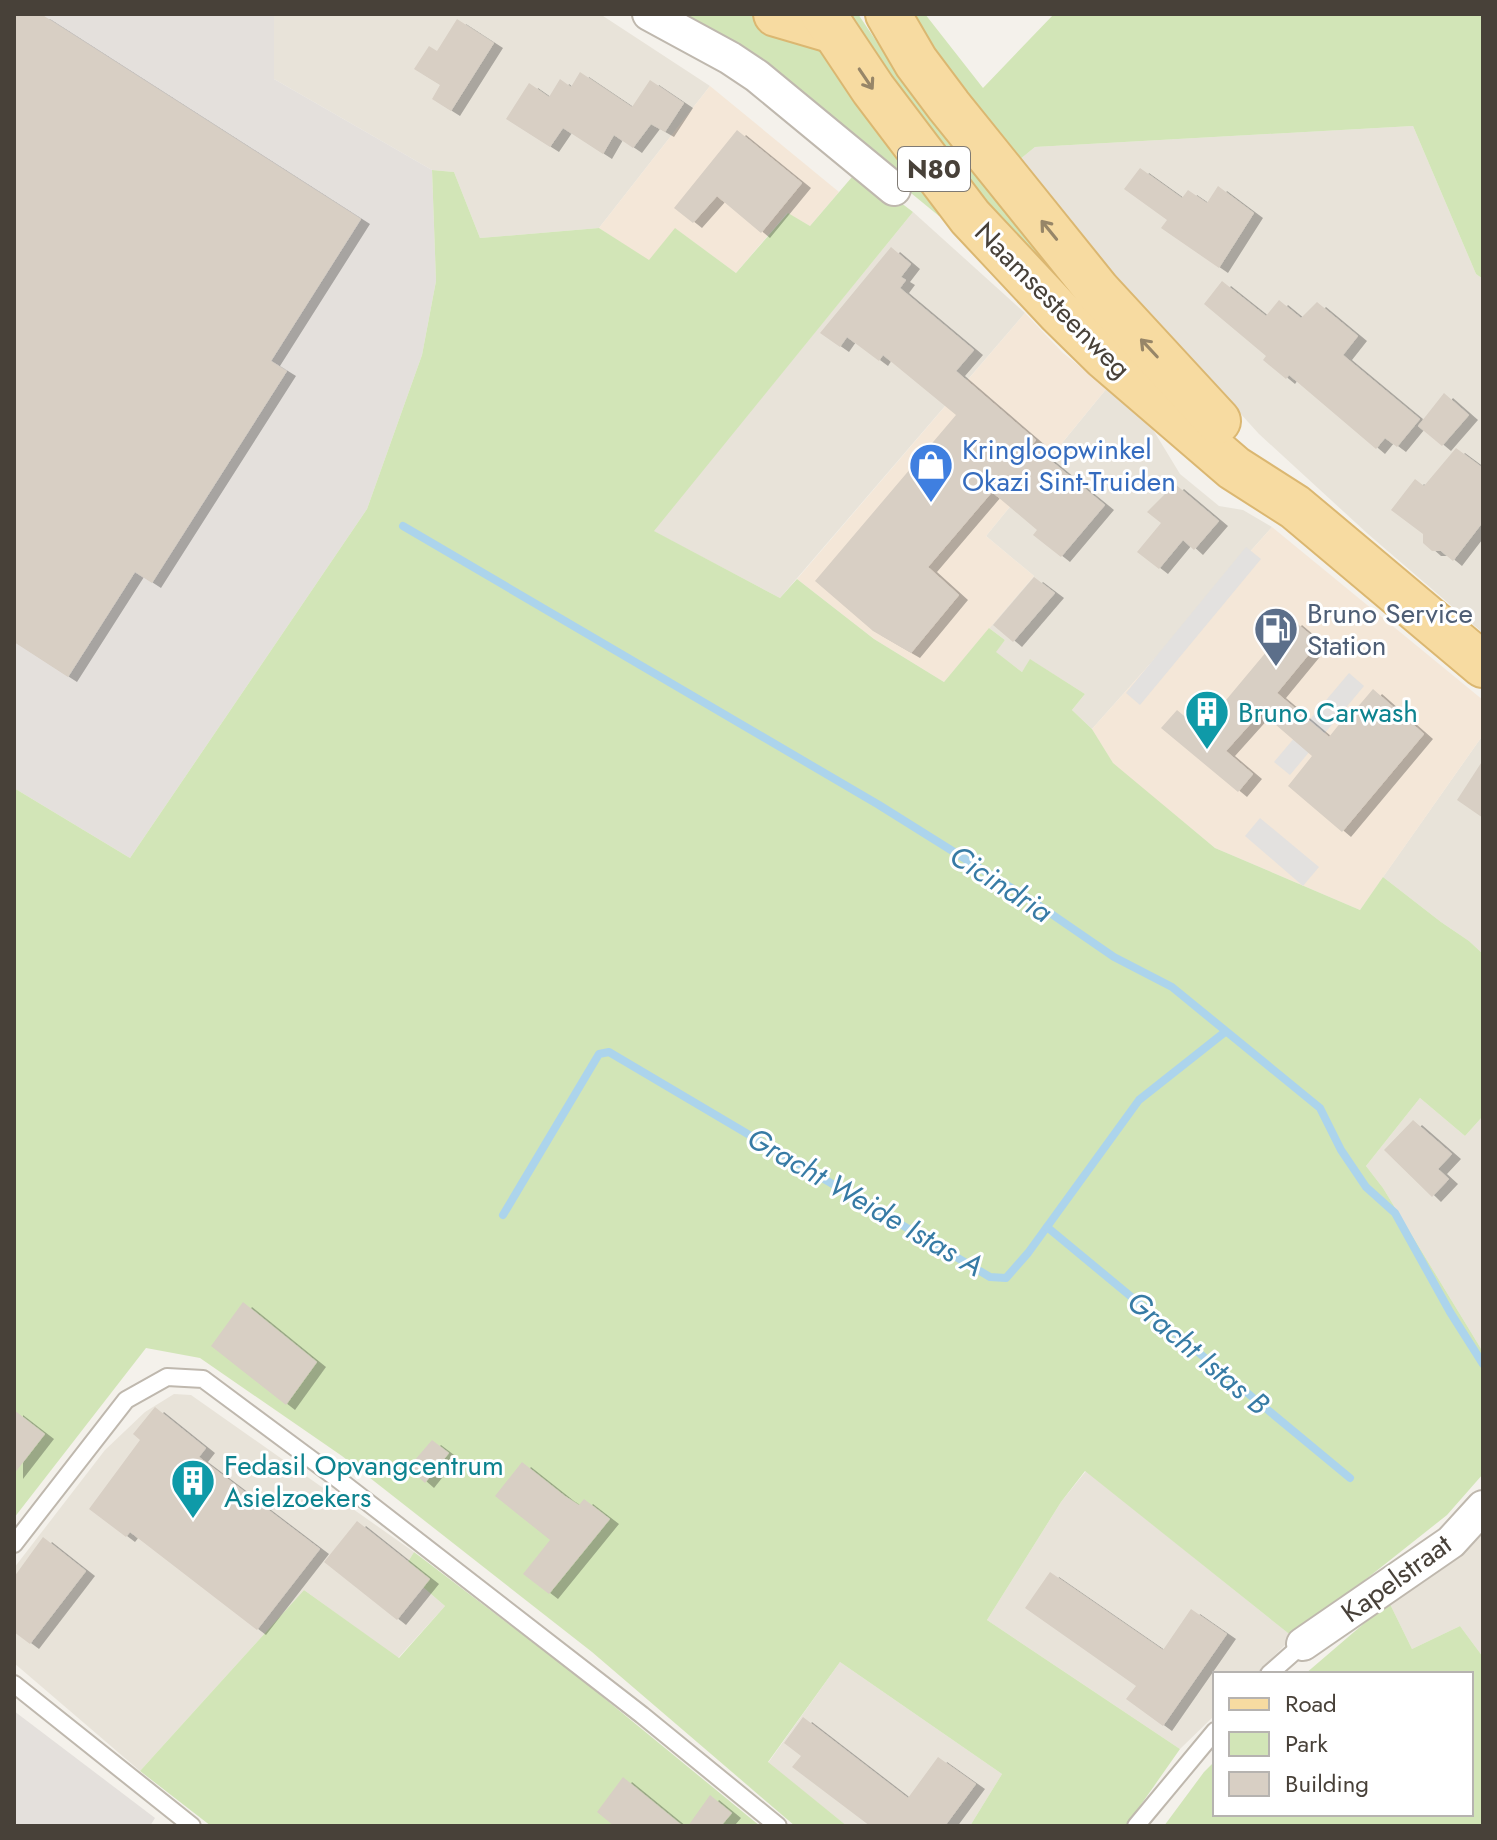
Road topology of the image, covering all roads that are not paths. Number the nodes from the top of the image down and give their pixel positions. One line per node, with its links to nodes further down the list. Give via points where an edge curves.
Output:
1 (649, 14): 6 (street, via 757,76)
2 (776, 14): 4 (main road)
3 (888, 14): 5 (main road, Naamsesteenweg / N80)
4 (843, 20): 5 (main road, via 890,38); 7 (main road, Naamsesteenweg / N80, one-way to 7, via 873,89 966,222 1105,357 1234,468)
5 (916, 62): 7 (main road, Naamsesteenweg / N80, one-way to 5, via 1098,291)
6 (894, 189)
7 (1295, 507): 8 (main road, Naamsesteenweg / N80)
8 (1483, 665)
9 (1483, 1507): 11 (street, Kapelstraat, via 1451,1542)
10 (14, 1544): 16 (lane, via 126,1400 167,1377 203,1379)
11 (1303, 1644): 12 (lane)
12 (1271, 1672)
13 (14, 1684): 15 (lane)
14 (1213, 1733): 17 (lane)
15 (192, 1826)
16 (778, 1826)
17 (1136, 1826)

